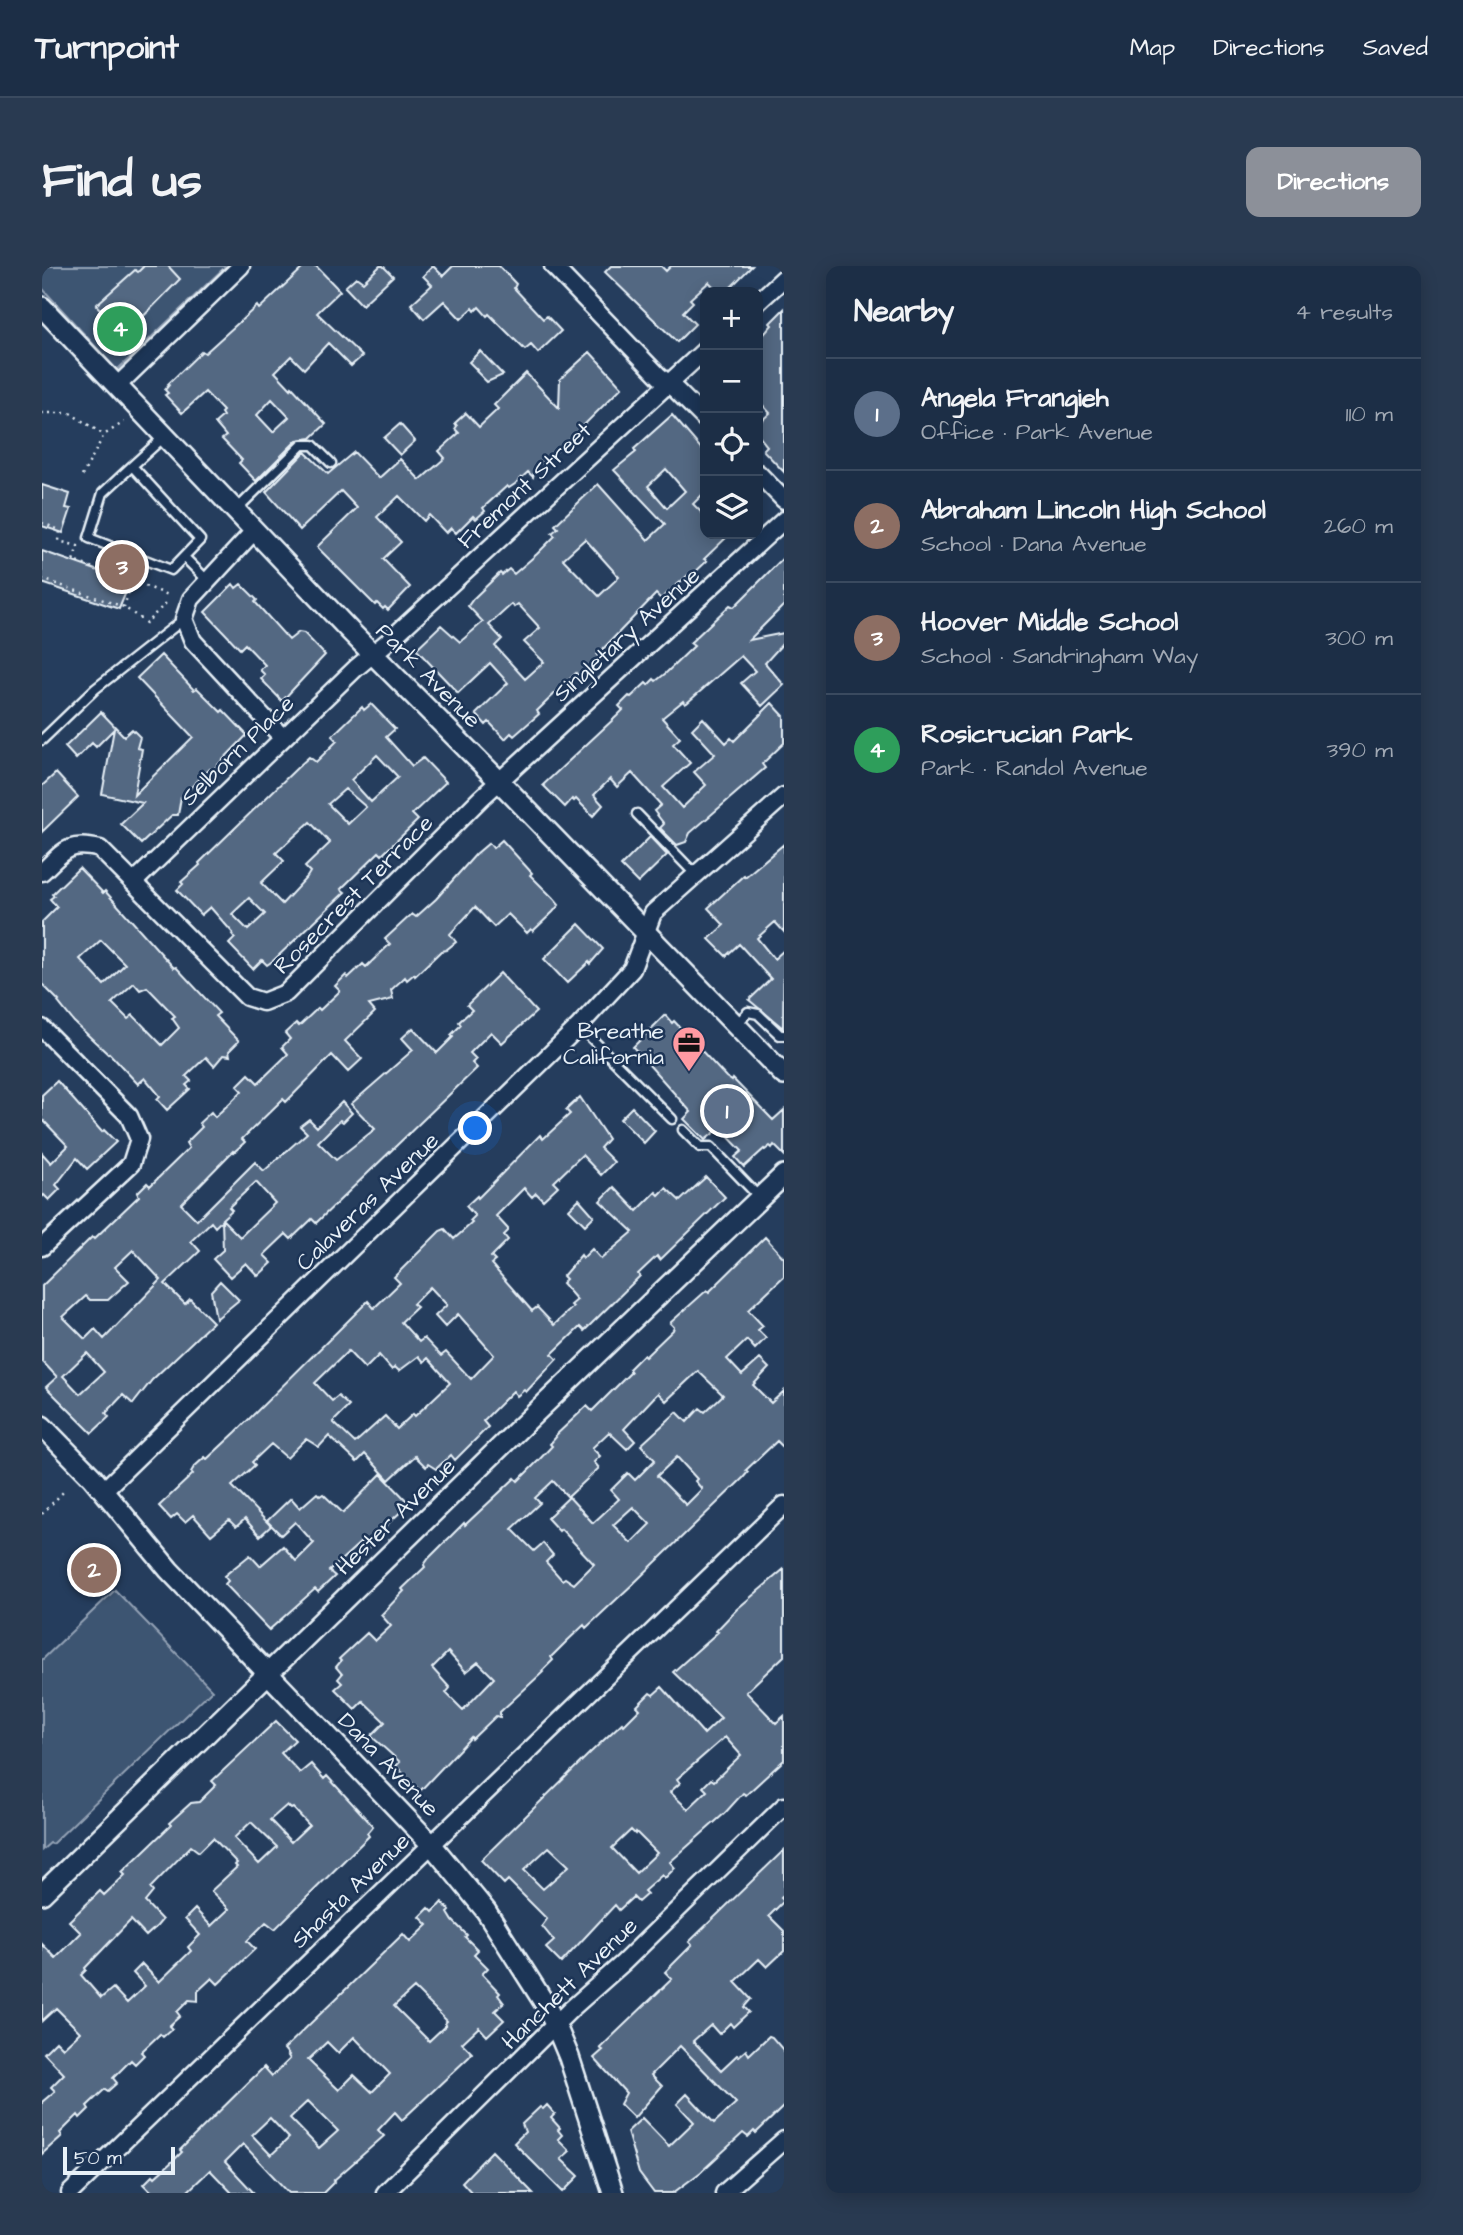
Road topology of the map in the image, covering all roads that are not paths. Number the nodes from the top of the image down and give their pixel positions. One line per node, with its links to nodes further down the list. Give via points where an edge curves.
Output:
1 (241, 266): 8 (street)
2 (553, 266): 7 (street)
3 (784, 278): 4 (street)
4 (763, 297)
5 (42, 307): 8 (street, Park Avenue)
6 (700, 354): 7 (street, Fremont Street)
7 (668, 383): 9 (street); 21 (street, Fremont Street)
8 (118, 385): 10 (street, Park Avenue)
9 (700, 414)
10 (165, 436): 12 (lane); 15 (street, Park Avenue)
11 (331, 463): 15 (lane, via 313,445 302,445)
12 (132, 466): 18 (lane, via 200,540); 18 (lane, via 103,493 89,538 171,570)
13 (761, 476): 14 (street)
14 (784, 500)
15 (235, 511): 17 (street, Park Avenue)
16 (784, 520): 24 (street, Singletary Avenue)
17 (255, 530): 19 (street); 21 (street, Park Avenue)
18 (184, 557): 19 (lane)
19 (208, 581): 20 (street, via 191,599)
20 (184, 619): 22 (street, via 193,641); 23 (lane, via 95,689)
21 (373, 653): 22 (street, Selborn Place); 24 (street, Park Avenue)
22 (283, 738): 29 (street, Selborn Place)
23 (42, 740)
24 (499, 780): 29 (street, Rosecrest Terrace, via 286,993 263,1002 247,997); 30 (street, Park Avenue)
25 (784, 796): 28 (street, Calaveras Avenue)
26 (637, 814): 28 (lane)
27 (42, 872): 29 (street, Rosecrest Terrace, via 65,849 82,844 100,849)
28 (696, 875): 30 (street, Calaveras Avenue, via 653,913)
29 (135, 881)
30 (647, 932): 31 (street, Park Avenue); 32 (street, Calaveras Avenue, via 632,969)
31 (736, 1025): 34 (lane, via 748,1012 758,1014); 35 (street, Park Avenue)
32 (579, 1026): 36 (lane); 42 (street, Calaveras Avenue)
33 (42, 1028): 40 (street, via 128,1116 139,1139 131,1164)
34 (784, 1035)
35 (784, 1075)
36 (672, 1119)
37 (683, 1130): 39 (lane, via 700,1147 711,1147)
38 (784, 1175): 39 (street, Hester Avenue)
39 (760, 1198): 44 (street, Hester Avenue)
40 (42, 1247)
41 (42, 1426): 42 (street, Dana Avenue)
42 (103, 1491): 44 (street, Dana Avenue, via 169,1570)
43 (784, 1505): 46 (street, Shasta Avenue)
44 (267, 1674): 46 (street, Dana Avenue); 47 (street, Hester Avenue)
45 (784, 1806): 48 (street, Hanchett Avenue)
46 (432, 1844): 48 (street, Dana Avenue, via 486,1911); 50 (street, Shasta Avenue)
47 (42, 1894)
48 (556, 2026): 51 (street, Hanchett Avenue); 52 (street, Dana Avenue)
49 (781, 2150): 53 (street)
50 (70, 2193)
51 (385, 2193)
52 (613, 2193)
53 (724, 2193)

